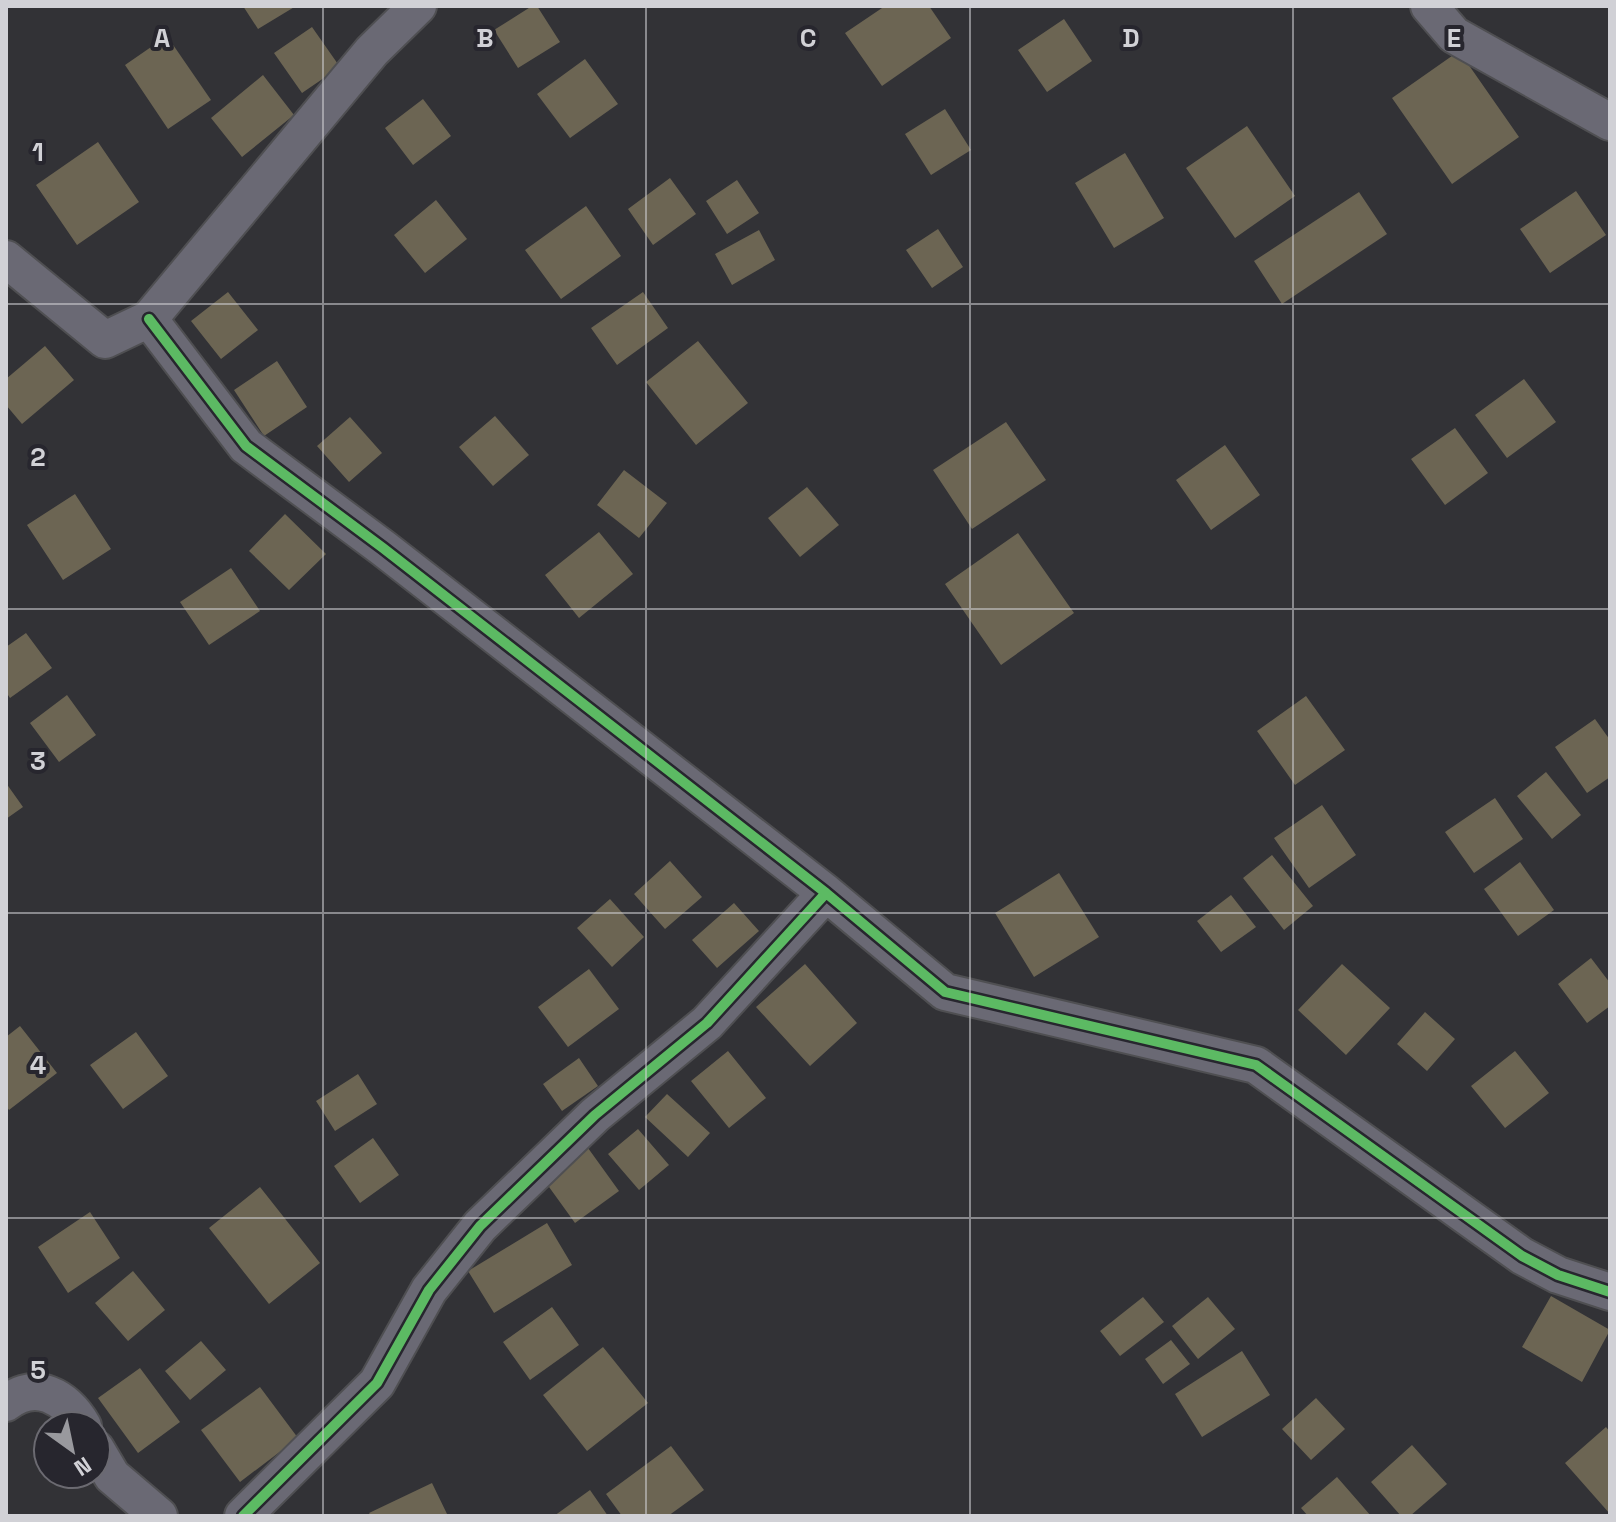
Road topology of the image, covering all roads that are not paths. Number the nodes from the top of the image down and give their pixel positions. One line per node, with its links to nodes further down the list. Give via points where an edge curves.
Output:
1 (418, 6): 5 (street, via 372,51)
2 (1429, 6): 3 (street, via 1454,35)
3 (1608, 118)
4 (6, 259): 5 (street, via 105,340)
5 (149, 319): 6 (street, via 246,446)
6 (826, 893): 7 (street, via 945,992 1256,1065 1522,1256); 12 (street, via 707,1023 595,1115 480,1226 429,1290 377,1383)
7 (1610, 1292)
8 (6, 1403): 9 (street, via 17,1394 41,1391)
9 (72, 1410)
10 (112, 1476): 11 (street)
11 (159, 1516)
12 (243, 1516)

